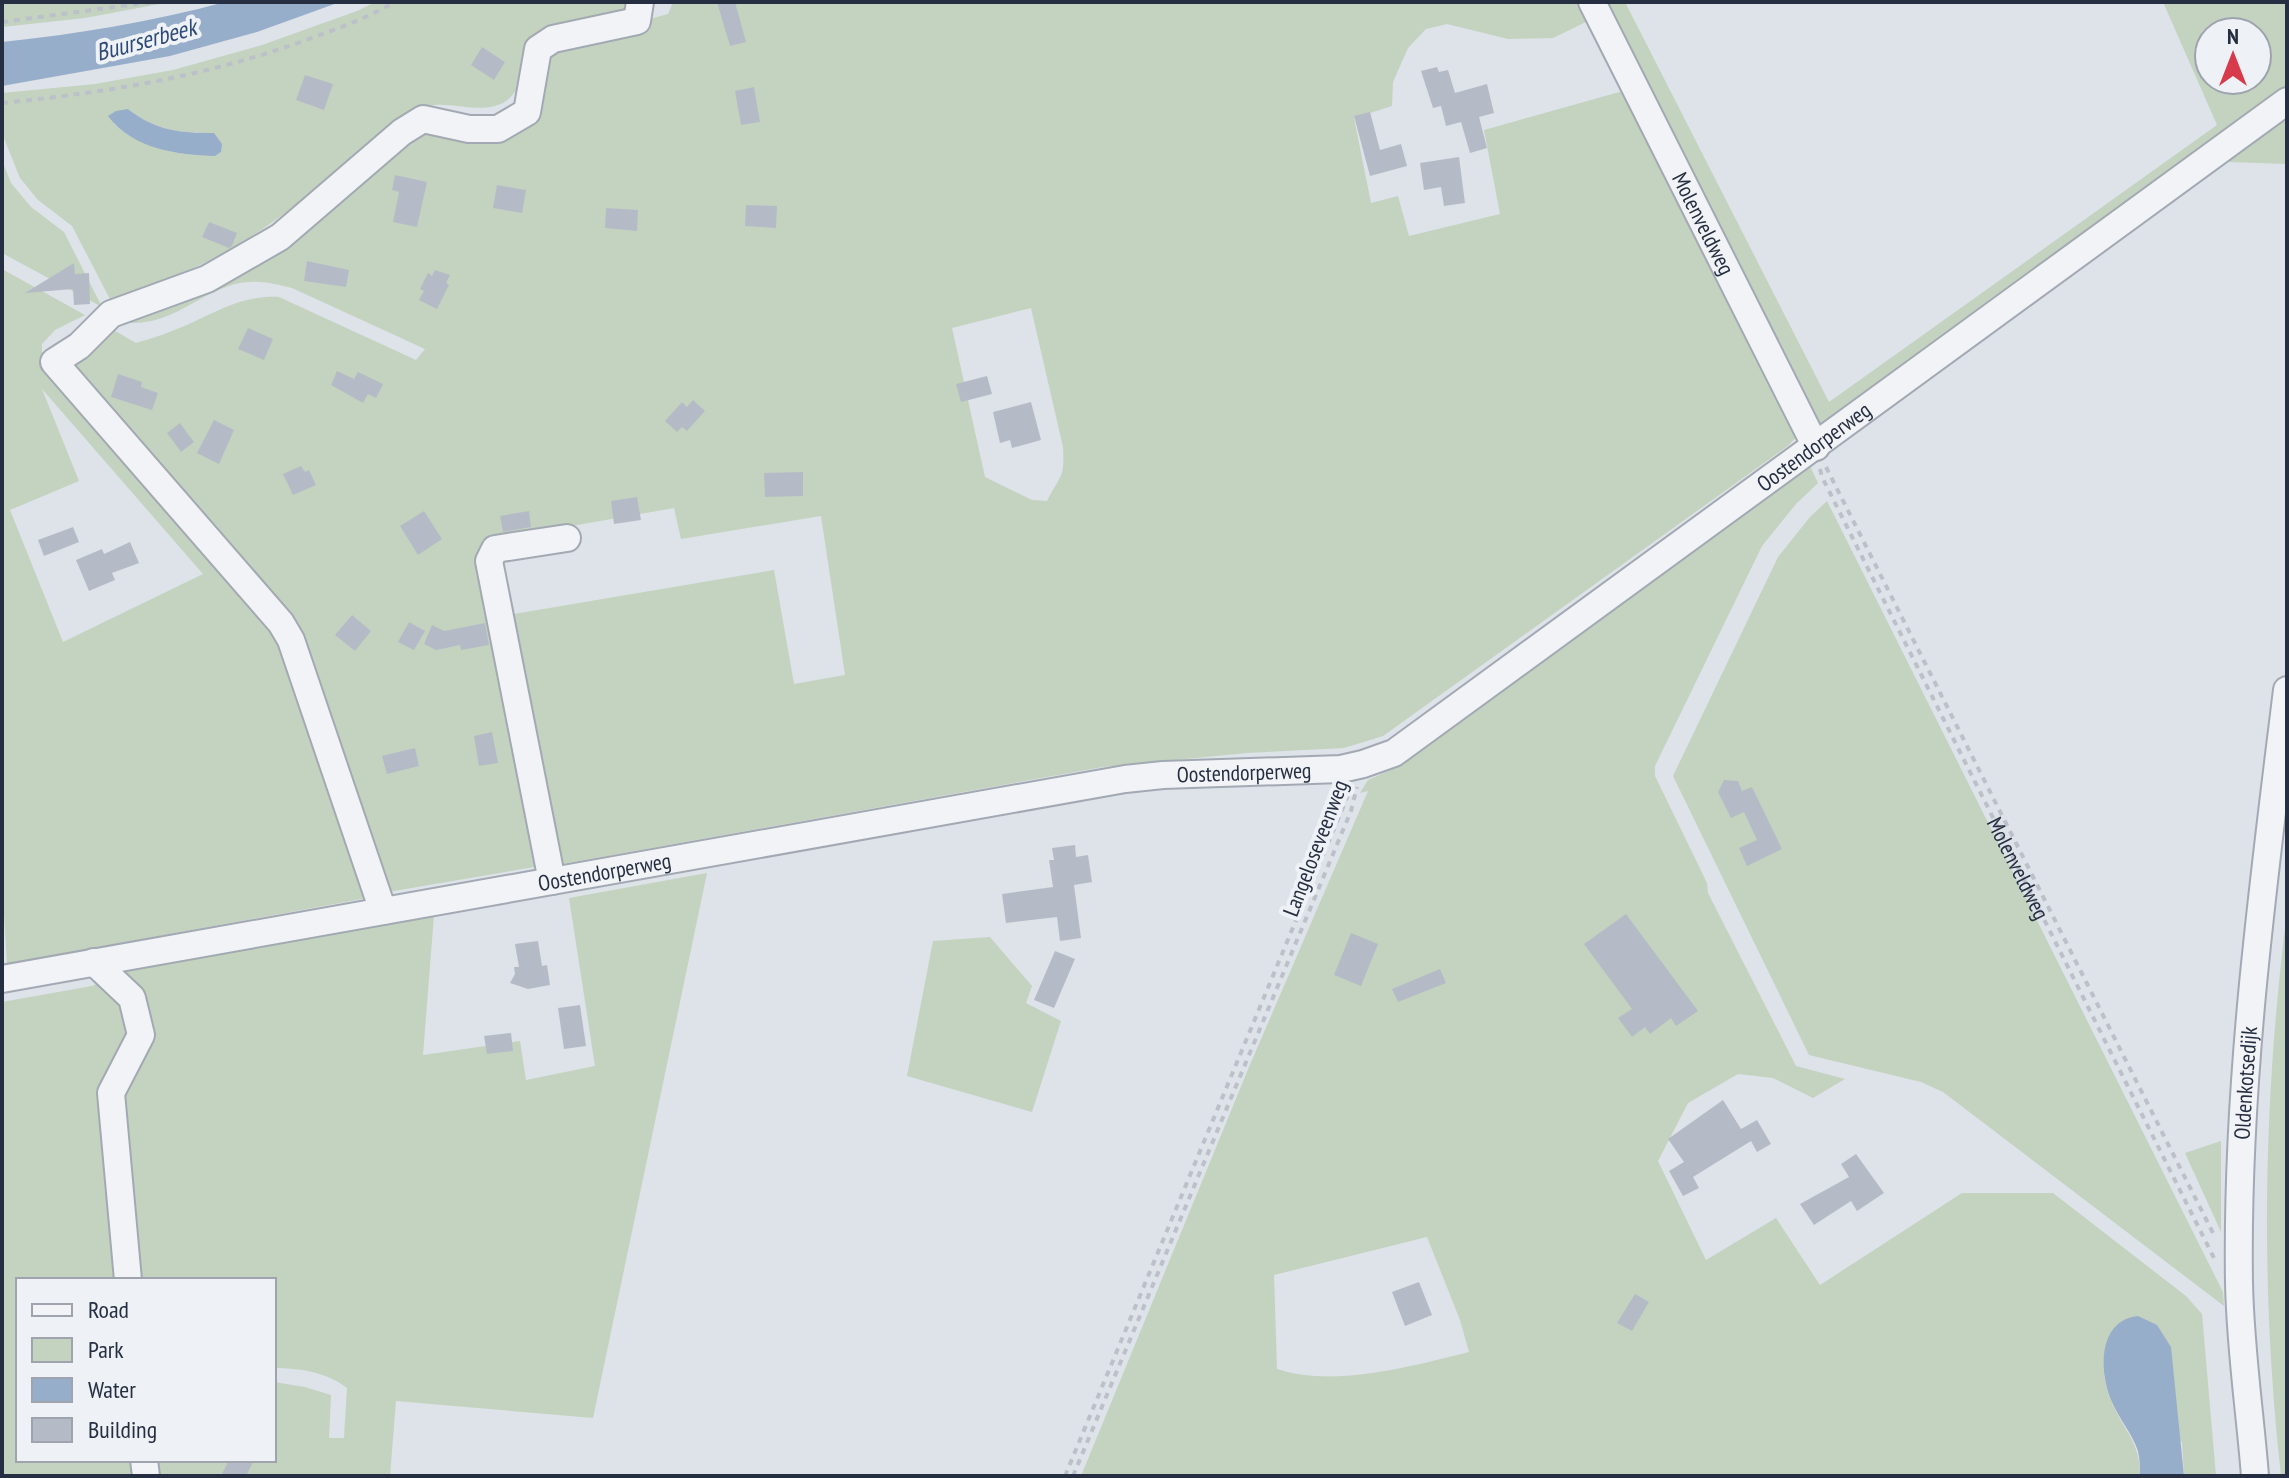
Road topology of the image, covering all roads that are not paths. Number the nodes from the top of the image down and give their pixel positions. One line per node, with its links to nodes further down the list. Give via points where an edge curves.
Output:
1 (640, 2): 8 (street, via 637,21 553,39 538,49 527,112 498,129 423,119 280,237 207,279 111,314 54,362 286,632)
2 (1592, 2): 4 (street, Molenveldweg)
3 (2287, 101): 4 (street, Oostendorperweg)
4 (1816, 447): 7 (street, Oostendorperweg, via 1394,753 1363,764 1125,779)
5 (567, 538): 7 (street, via 495,549 489,561)
6 (2287, 690): 12 (street, Oldenkotsedijk, via 2242,1108 2240,1317)
7 (552, 881): 8 (street, Oostendorperweg)
8 (383, 911): 9 (street, Oostendorperweg)
9 (94, 962): 10 (street, Oostendorperweg); 11 (street, via 132,998 141,1035 111,1093)
10 (2, 979)
11 (128, 1278)
12 (2255, 1476)

